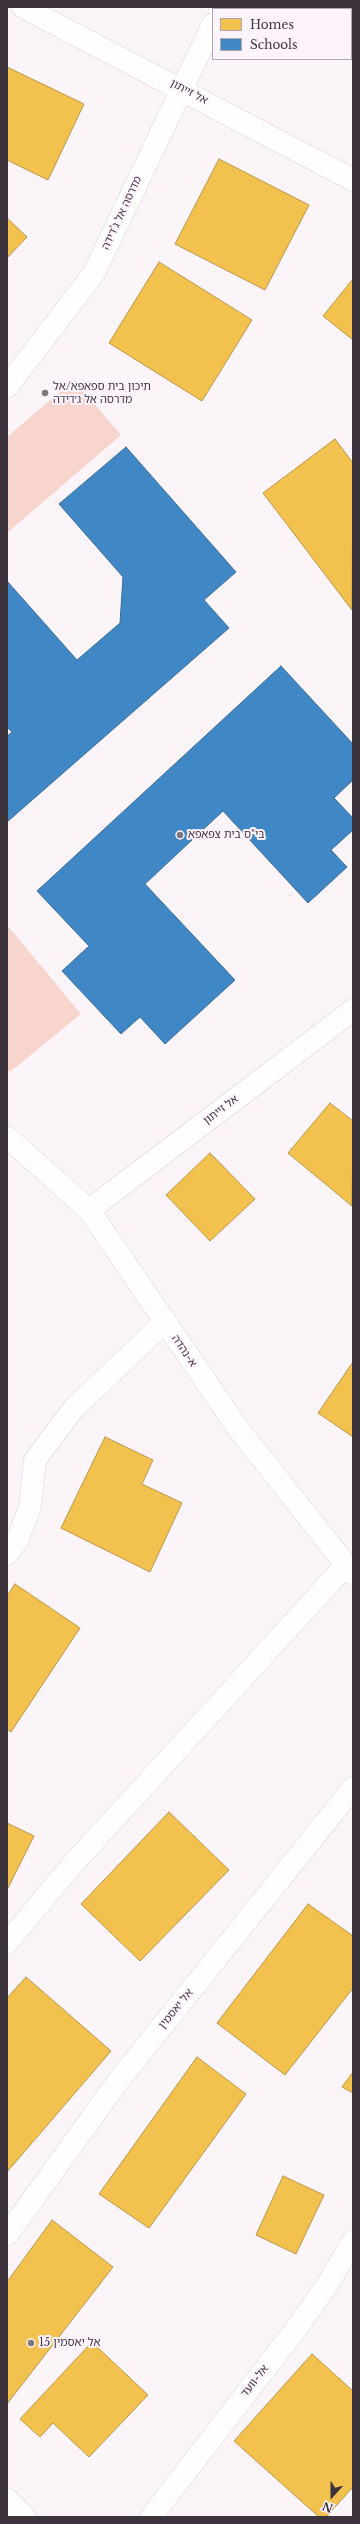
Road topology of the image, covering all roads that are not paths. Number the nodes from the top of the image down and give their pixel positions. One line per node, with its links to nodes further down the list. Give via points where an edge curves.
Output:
1 (23, 7): 3 (street, אל זייתון)
2 (212, 26): 3 (street, מדרסה אל ג'דידה)
3 (182, 89): 4 (street, אל זייתון); 5 (street, מדרסה אל ג'דידה, via 94,273)
4 (353, 180)
5 (7, 387)
6 (353, 1010): 8 (street, אל זייתון)
7 (7, 1136): 8 (street, א-נהדה)
8 (90, 1210): 9 (street, א-נהדה)
9 (165, 1322): 10 (street, via 74,1408 35,1460 30,1507 17,1541); 11 (street, א-נהדה, via 237,1427)
10 (7, 1554)
11 (349, 1569): 13 (street, via 72,1865)
12 (353, 1788): 14 (street, אל יאסמין, via 119,2080)
13 (7, 1943)
14 (7, 2235)
15 (353, 2240): 18 (street, אל-וועד, via 329,2282 299,2325)
16 (7, 2499): 17 (street)
17 (24, 2517)
18 (151, 2517)

